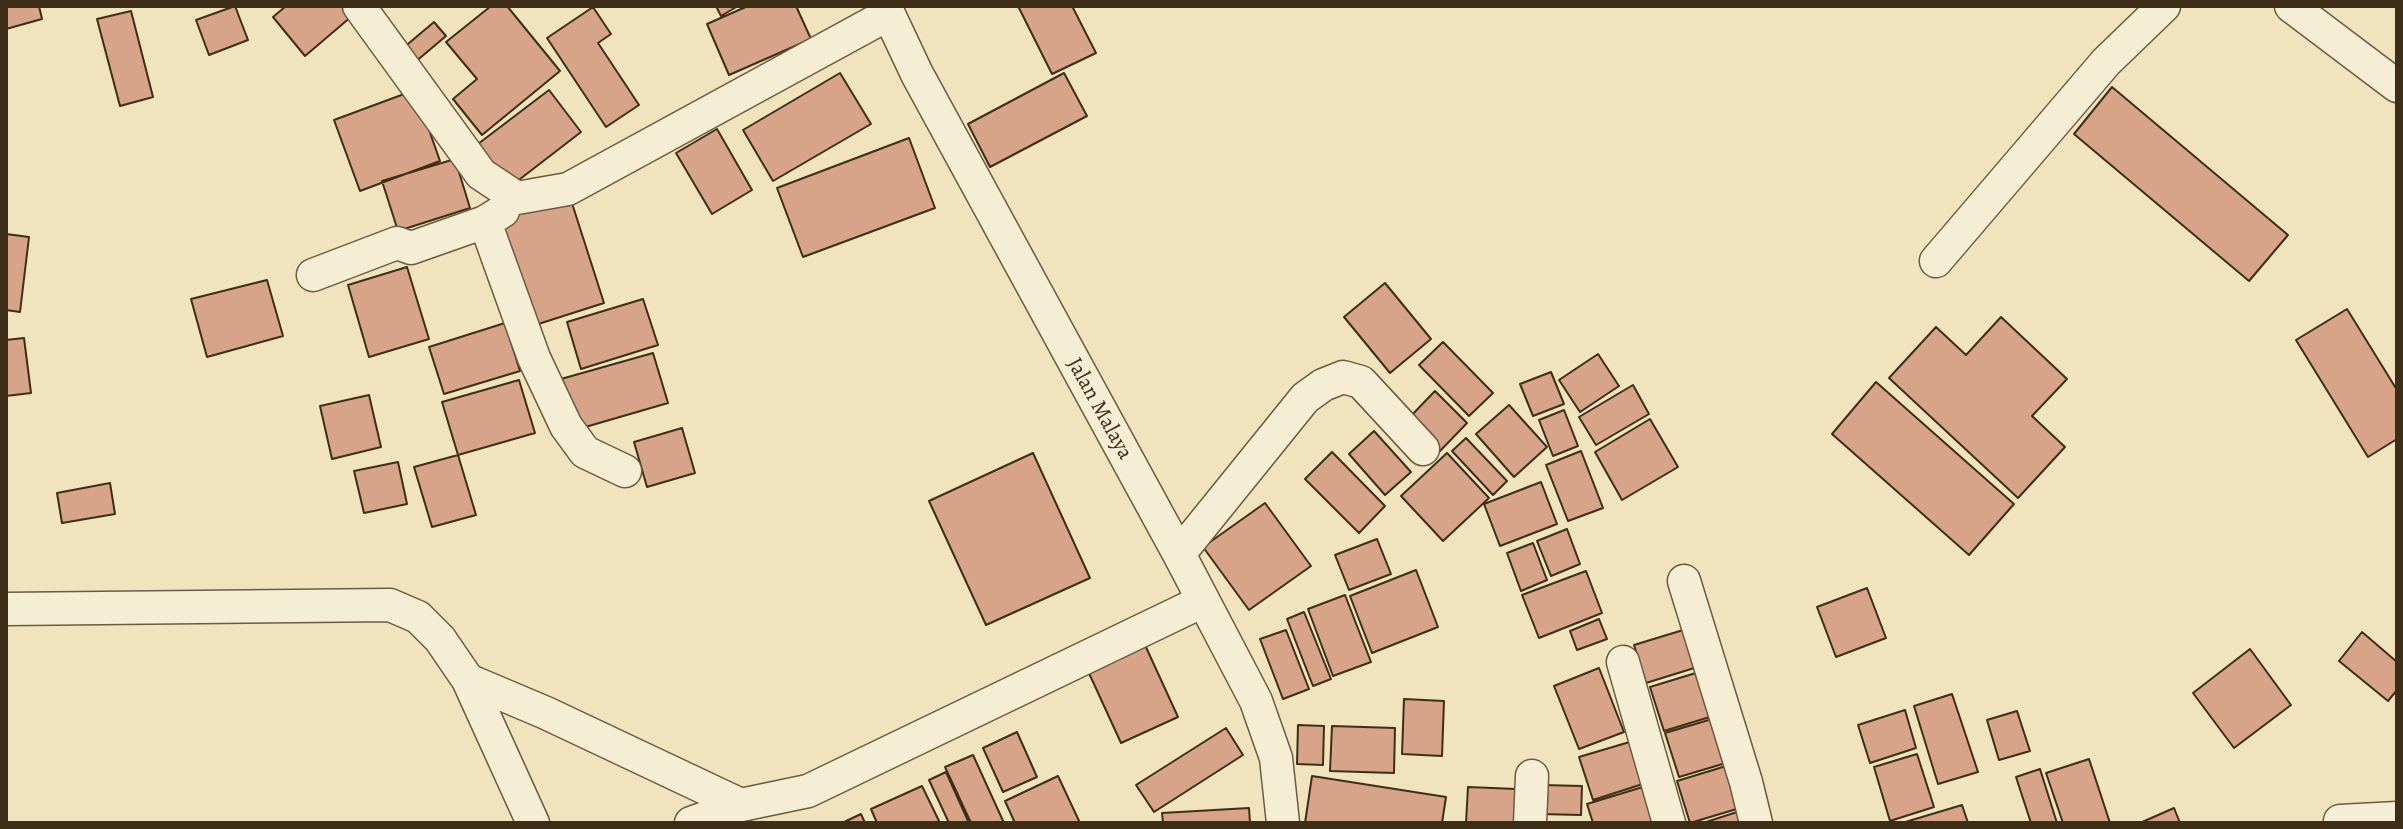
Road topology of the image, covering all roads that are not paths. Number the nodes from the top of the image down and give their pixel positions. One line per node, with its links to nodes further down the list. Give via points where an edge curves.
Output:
1 (359, 6): 6 (street, via 481,174)
2 (2164, 6): 8 (street, via 2106,62)
3 (2291, 6): 5 (street)
4 (887, 10): 6 (street, via 568,189); 12 (street, Jalan Malaya)
5 (2397, 86)
6 (517, 198): 7 (street)
7 (485, 222): 9 (street, via 411,248 397,243); 11 (street, via 534,358 566,426 585,452)
8 (1936, 261)
9 (313, 275)
10 (1423, 449): 12 (street, via 1361,382 1343,377 1323,385 1305,398)
11 (625, 471)
12 (1179, 554): 14 (street, Jalan Malaya)
13 (1684, 581): 27 (street)
14 (1203, 601): 19 (street, via 808,791); 24 (street, Jalan Malaya, via 1256,701 1276,758)
15 (6, 609): 17 (street, via 390,605 418,617)
16 (1623, 662): 26 (street)
17 (468, 680): 19 (street); 22 (street)
18 (1532, 776): 25 (street)
19 (741, 805): 23 (street)
20 (2397, 818): 21 (street)
21 (2340, 821)
22 (533, 823)
23 (691, 823)
24 (1283, 823)
25 (1530, 823)
26 (1669, 823)
27 (1756, 823)

